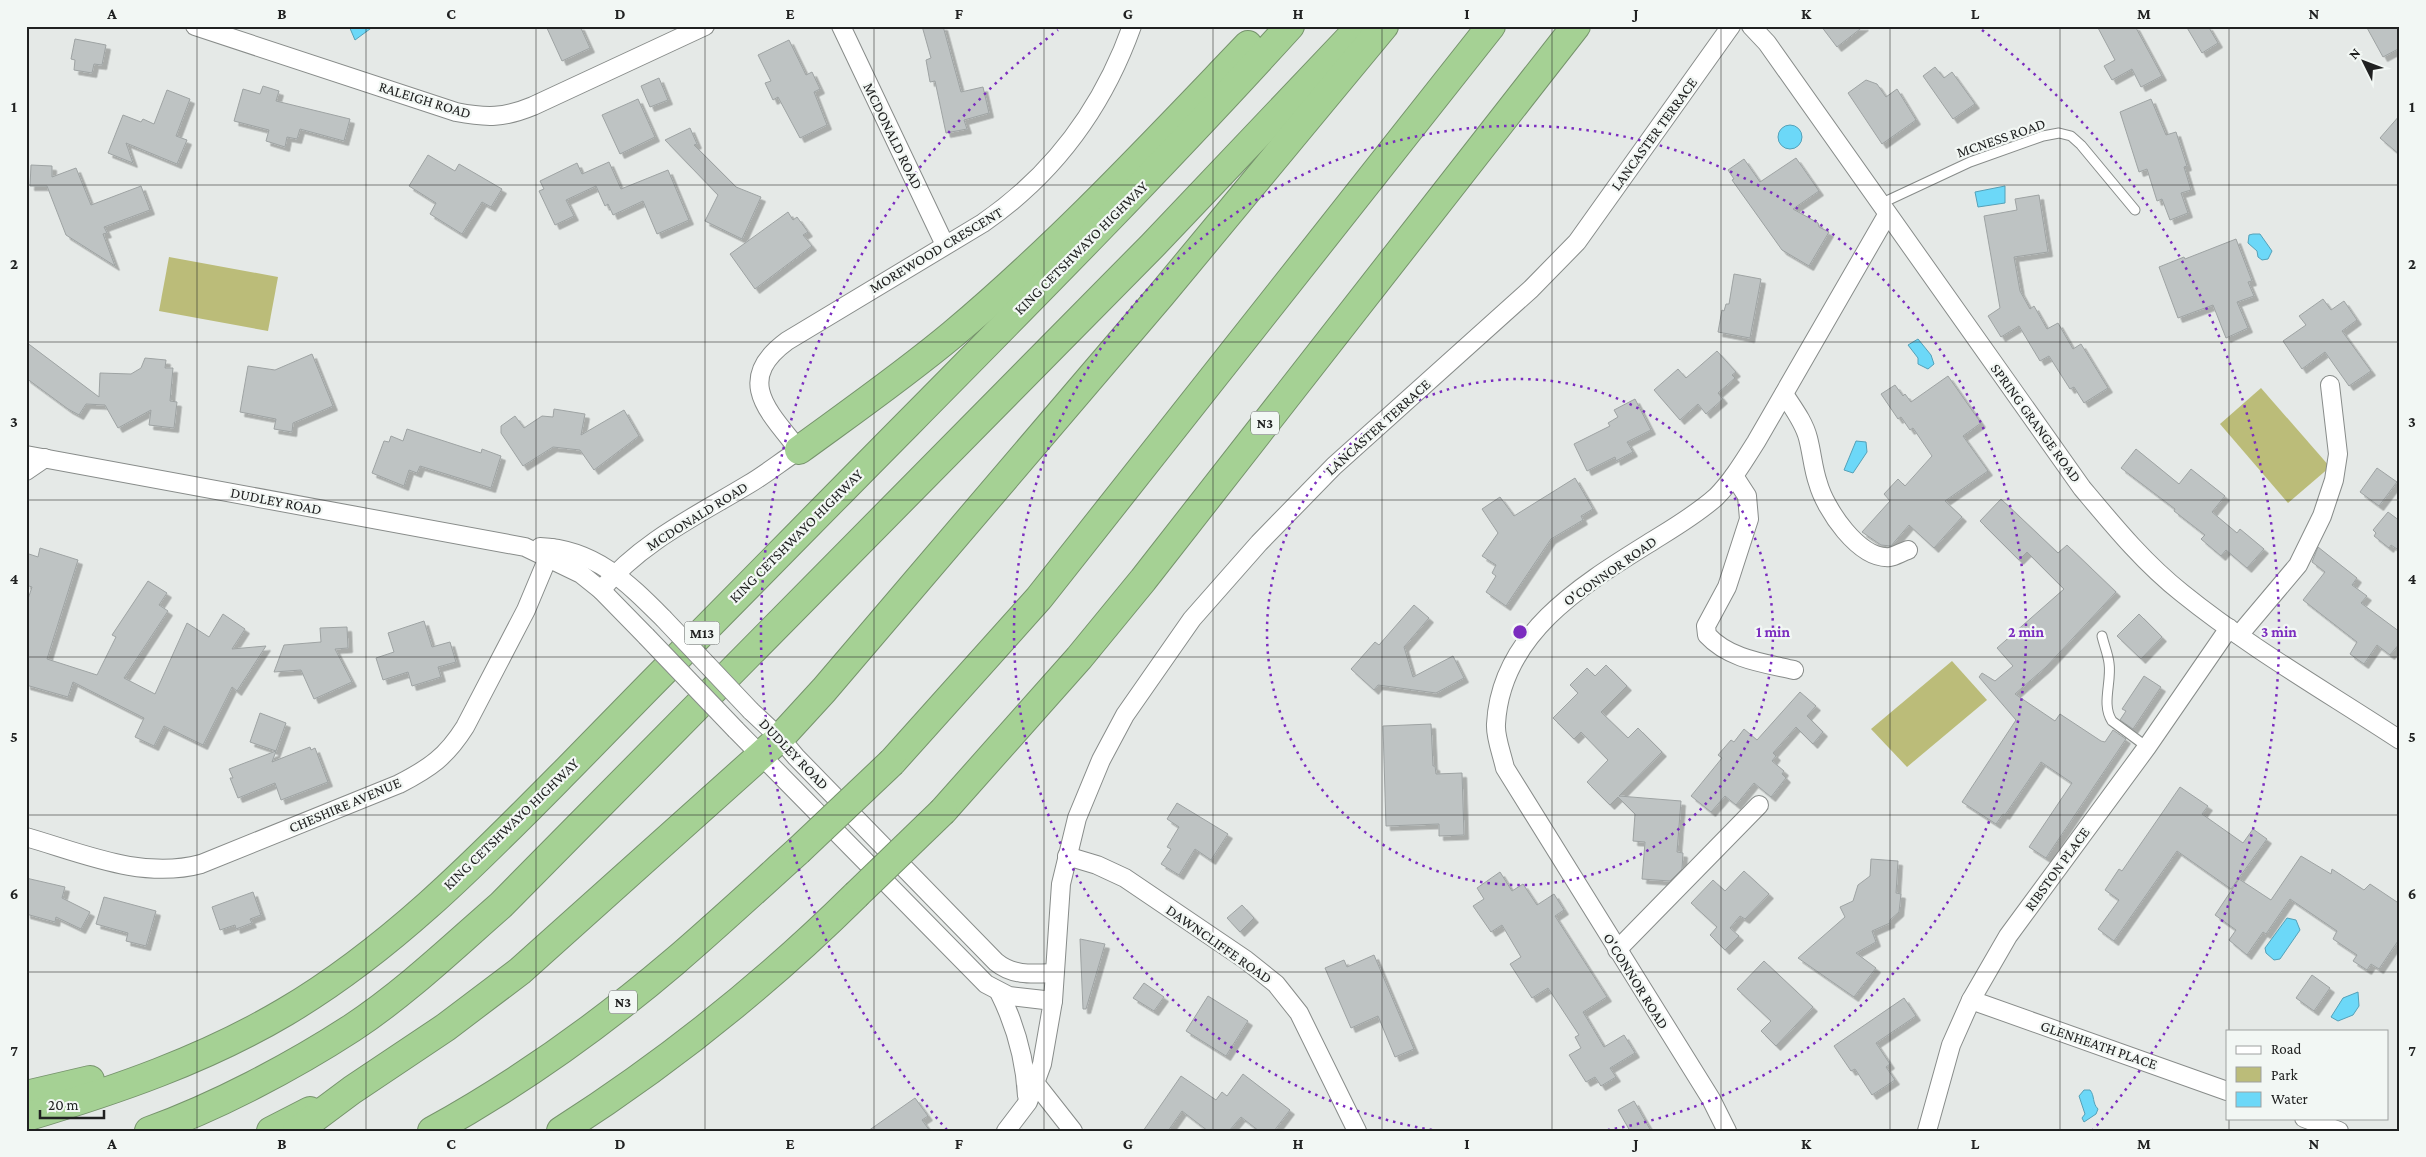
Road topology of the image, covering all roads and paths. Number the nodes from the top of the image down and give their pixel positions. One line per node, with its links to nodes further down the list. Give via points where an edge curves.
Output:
1 (195, 26): 2 (street, RALEIGH ROAD, via 456,112 493,117 533,106)
2 (705, 26)
3 (841, 26): 15 (street, MCDONALD ROAD)
4 (1132, 26): 15 (street, MOREWOOD CRESCENT, via 1108,85 1071,142 1009,206)
5 (1266, 26): 18 (highway, via 1105,193 990,301 923,358)
6 (1290, 26): 36 (highway, KING CETSHWAYO HIGHWAY / M13, via 1176,151 505,832)
7 (1361, 26): 49 (highway, via 1152,246 501,905 352,1028 238,1092)
8 (1384, 26): 31 (highway, via 1161,295 824,690)
9 (1491, 26): 52 (highway, N3, bridge, via 1039,598 892,762 674,963 587,1030)
10 (1576, 26): 53 (highway, N3, bridge, via 1143,580 1079,658 943,811 817,933 750,992 612,1098)
11 (1731, 26): 35 (street, LANCASTER TERRACE, via 1577,242 1556,265 1334,466 1228,576 1192,619 1125,715 1101,760 1077,818)
12 (1751, 26): 13 (street, SPRING GRANGE ROAD, via 1767,43)
13 (1883, 209): 14 (lane, MCNESS ROAD, via 1970,162 2059,133 2071,136 2081,145); 17 (street, O'CONNOR ROAD); 27 (street, SPRING GRANGE ROAD, via 2082,488 2123,537 2180,592)
14 (2135, 210)
15 (945, 245): 18 (street, MOREWOOD CRESCENT, via 787,340 767,358 760,372 762,397)
16 (2330, 386): 27 (street, RIBSTON PLACE, via 2338,454 2334,480 2322,516 2298,565)
17 (1784, 394): 22 (street, O'CONNOR ROAD); 23 (street, via 1802,423 1818,485 1842,529 1857,543 1880,556 1890,557)
18 (799, 450): 25 (street, MCDONALD ROAD, via 664,535 625,562)
19 (26, 455): 20 (street, DUDLEY ROAD)
20 (46, 458): 21 (street); 24 (street, DUDLEY ROAD)
21 (26, 470)
22 (1734, 476): 29 (street, via 1748,496 1749,519 1727,587 1706,626 1707,635 1722,650); 37 (street, O'CONNOR ROAD, via 1694,515 1567,598 1520,649 1501,686 1495,726 1505,768)
23 (1908, 550)
24 (550, 552): 25 (street, DUDLEY ROAD, via 586,556); 26 (street, DUDLEY ROAD); 34 (street, CHESHIRE AVENUE, via 526,610 465,727 448,751 427,769 399,784 182,870 134,867)
25 (615, 573): 26 (street, MCDONALD ROAD); 31 (street, DUDLEY ROAD, bridge, via 663,618 751,711)
26 (601, 590): 31 (street, DUDLEY ROAD, bridge, via 736,730)
27 (2234, 632): 30 (street, SPRING GRANGE ROAD); 32 (street, RIBSTON PLACE)
28 (2102, 636): 32 (lane, via 2110,663 2109,716)
29 (1794, 670)
30 (2400, 740)
31 (770, 746): 38 (street, DUDLEY ROAD, via 796,757 1004,969 1017,973); 39 (street, DUDLEY ROAD, via 986,984); 43 (highway, via 520,971 446,1027)
32 (2146, 747): 40 (street, RIBSTON PLACE, via 2008,936)
33 (1759, 805): 37 (street)
34 (26, 837)
35 (1067, 856): 38 (street, LANCASTER TERRACE); 56 (street, DAWNCLIFFE ROAD, via 1124,878 1246,960 1276,984 1299,1013)
36 (385, 941): 45 (highway, via 266,1009 187,1048 72,1085); 47 (highway, KING CETSHWAYO HIGHWAY / M13, via 287,1011 235,1040 110,1092)
37 (1617, 950): 57 (street, O'CONNOR ROAD, via 1710,1098)
38 (1054, 973): 41 (street, LANCASTER TERRACE)
39 (999, 992): 41 (street, DUDLEY ROAD, via 1019,998); 46 (street, DUDLEY ROAD, via 1020,1044 1026,1068)
40 (1971, 1000): 44 (street, GLENHEATH PLACE); 58 (street, RIBSTON PLACE, via 1951,1045)
41 (1052, 1001): 42 (street, LANCASTER TERRACE, via 1048,1038)
42 (1036, 1084): 46 (street, LANCASTER TERRACE); 55 (street)
43 (352, 1090): 50 (highway); 51 (highway)
44 (2226, 1090)
45 (26, 1095)
46 (1028, 1102): 54 (street, LANCASTER TERRACE)
47 (26, 1117)
48 (2309, 1120): 59 (street)
49 (149, 1131)
50 (271, 1131)
51 (297, 1131)
52 (432, 1131)
53 (561, 1131)
54 (1006, 1131)
55 (1073, 1131)
56 (1357, 1131)
57 (1727, 1131)
58 (1927, 1131)
59 (2339, 1131)

